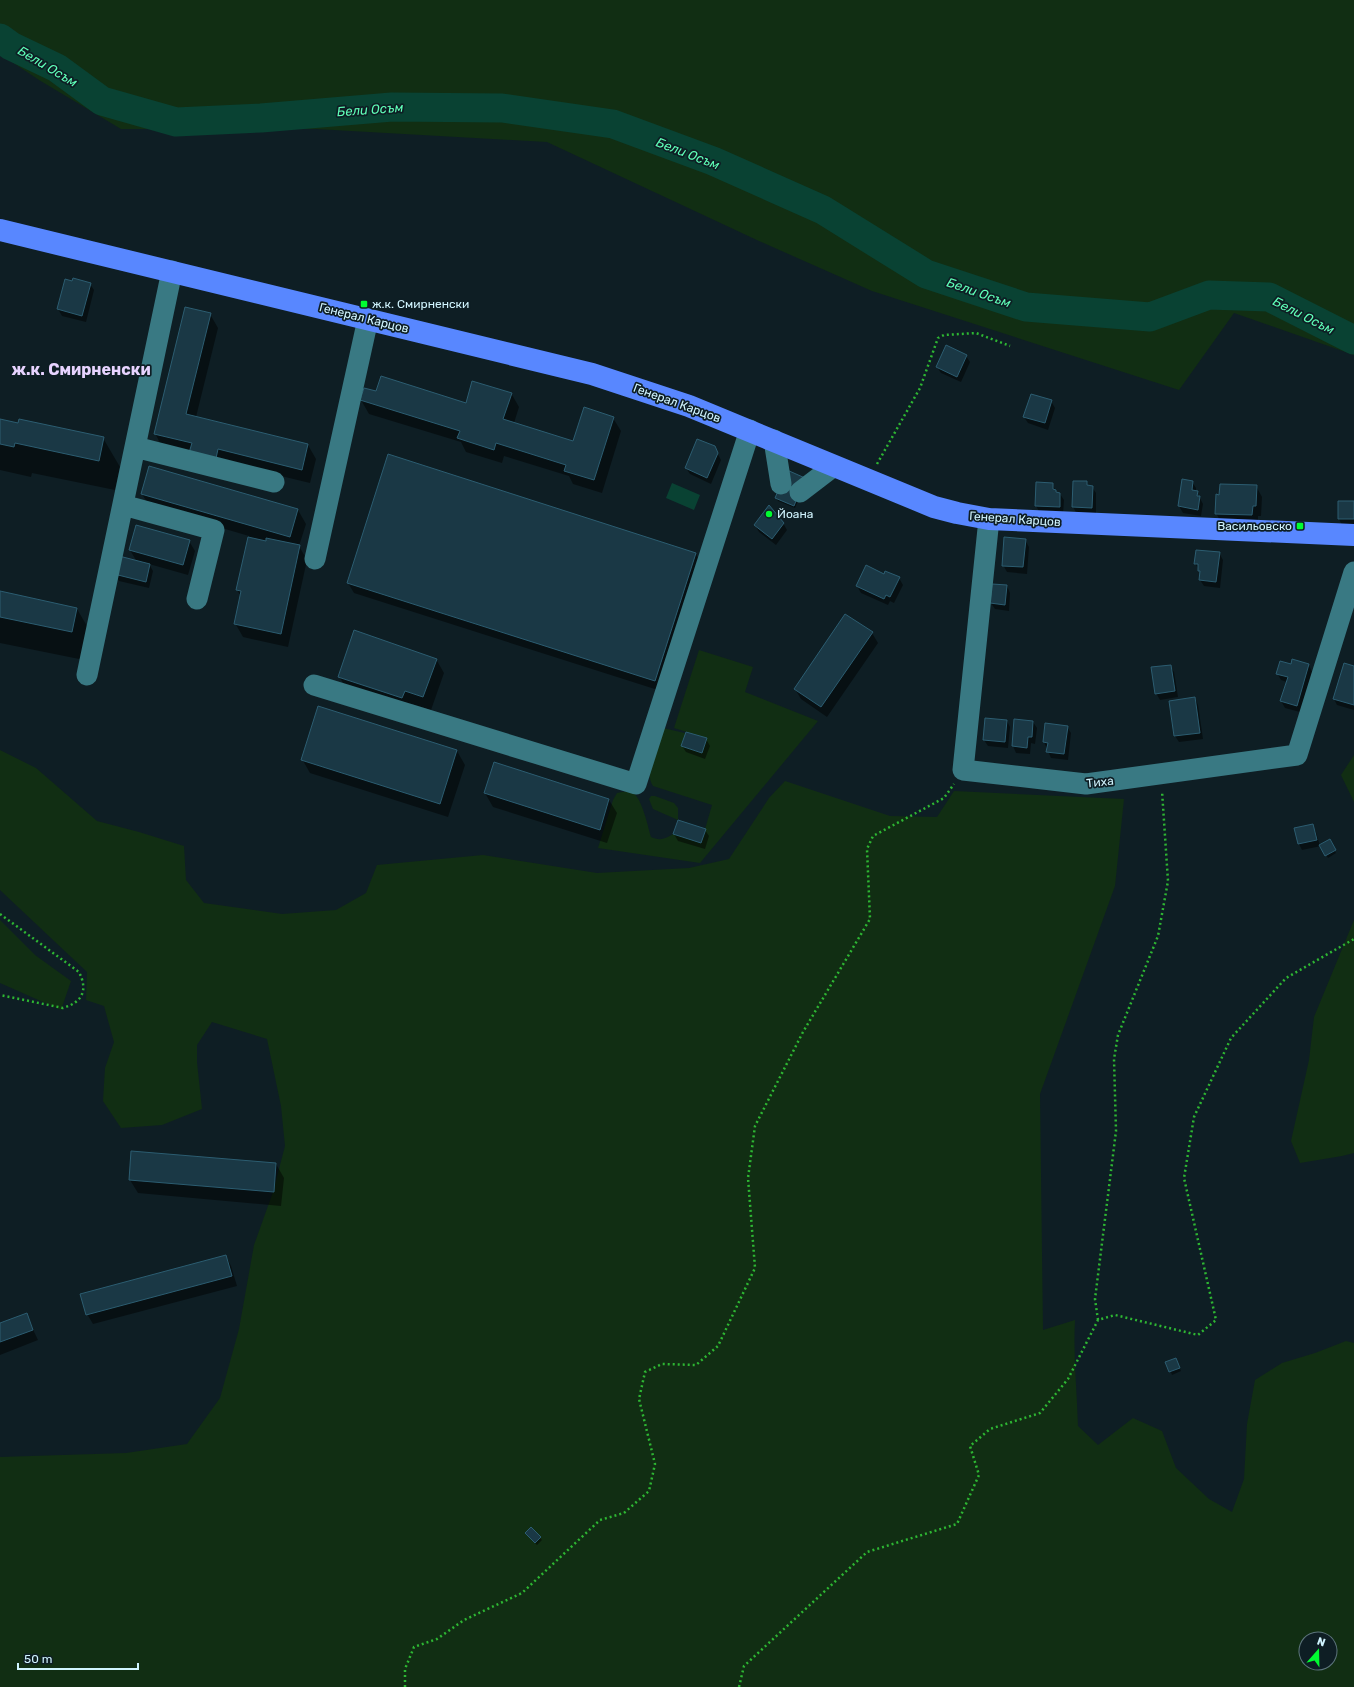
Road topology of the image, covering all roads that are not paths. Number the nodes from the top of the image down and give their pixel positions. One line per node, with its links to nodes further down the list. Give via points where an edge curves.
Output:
1 (0, 230): 2 (main road, Генерал Карцов)
2 (172, 272): 3 (main road, Генерал Карцов); 6 (street)
3 (368, 319): 4 (main road, Генерал Карцов, via 592,374); 12 (street)
4 (750, 430): 5 (main road, Генерал Карцов); 16 (street, via 636,784)
5 (774, 440): 7 (main road, Генерал Карцов); 7 (street, via 790,488)
6 (135, 447): 8 (street); 9 (street)
7 (834, 466): 10 (main road, Генерал Карцов, via 934,507)
8 (274, 482)
9 (122, 506): 14 (street, via 214,530); 15 (street)
10 (989, 519): 11 (main road, Генерал Карцов); 13 (street, Тиха, via 963,770 1086,784 1296,755)
11 (1354, 536)
12 (315, 559)
13 (1354, 572)
14 (197, 599)
15 (87, 675)
16 (314, 685)

